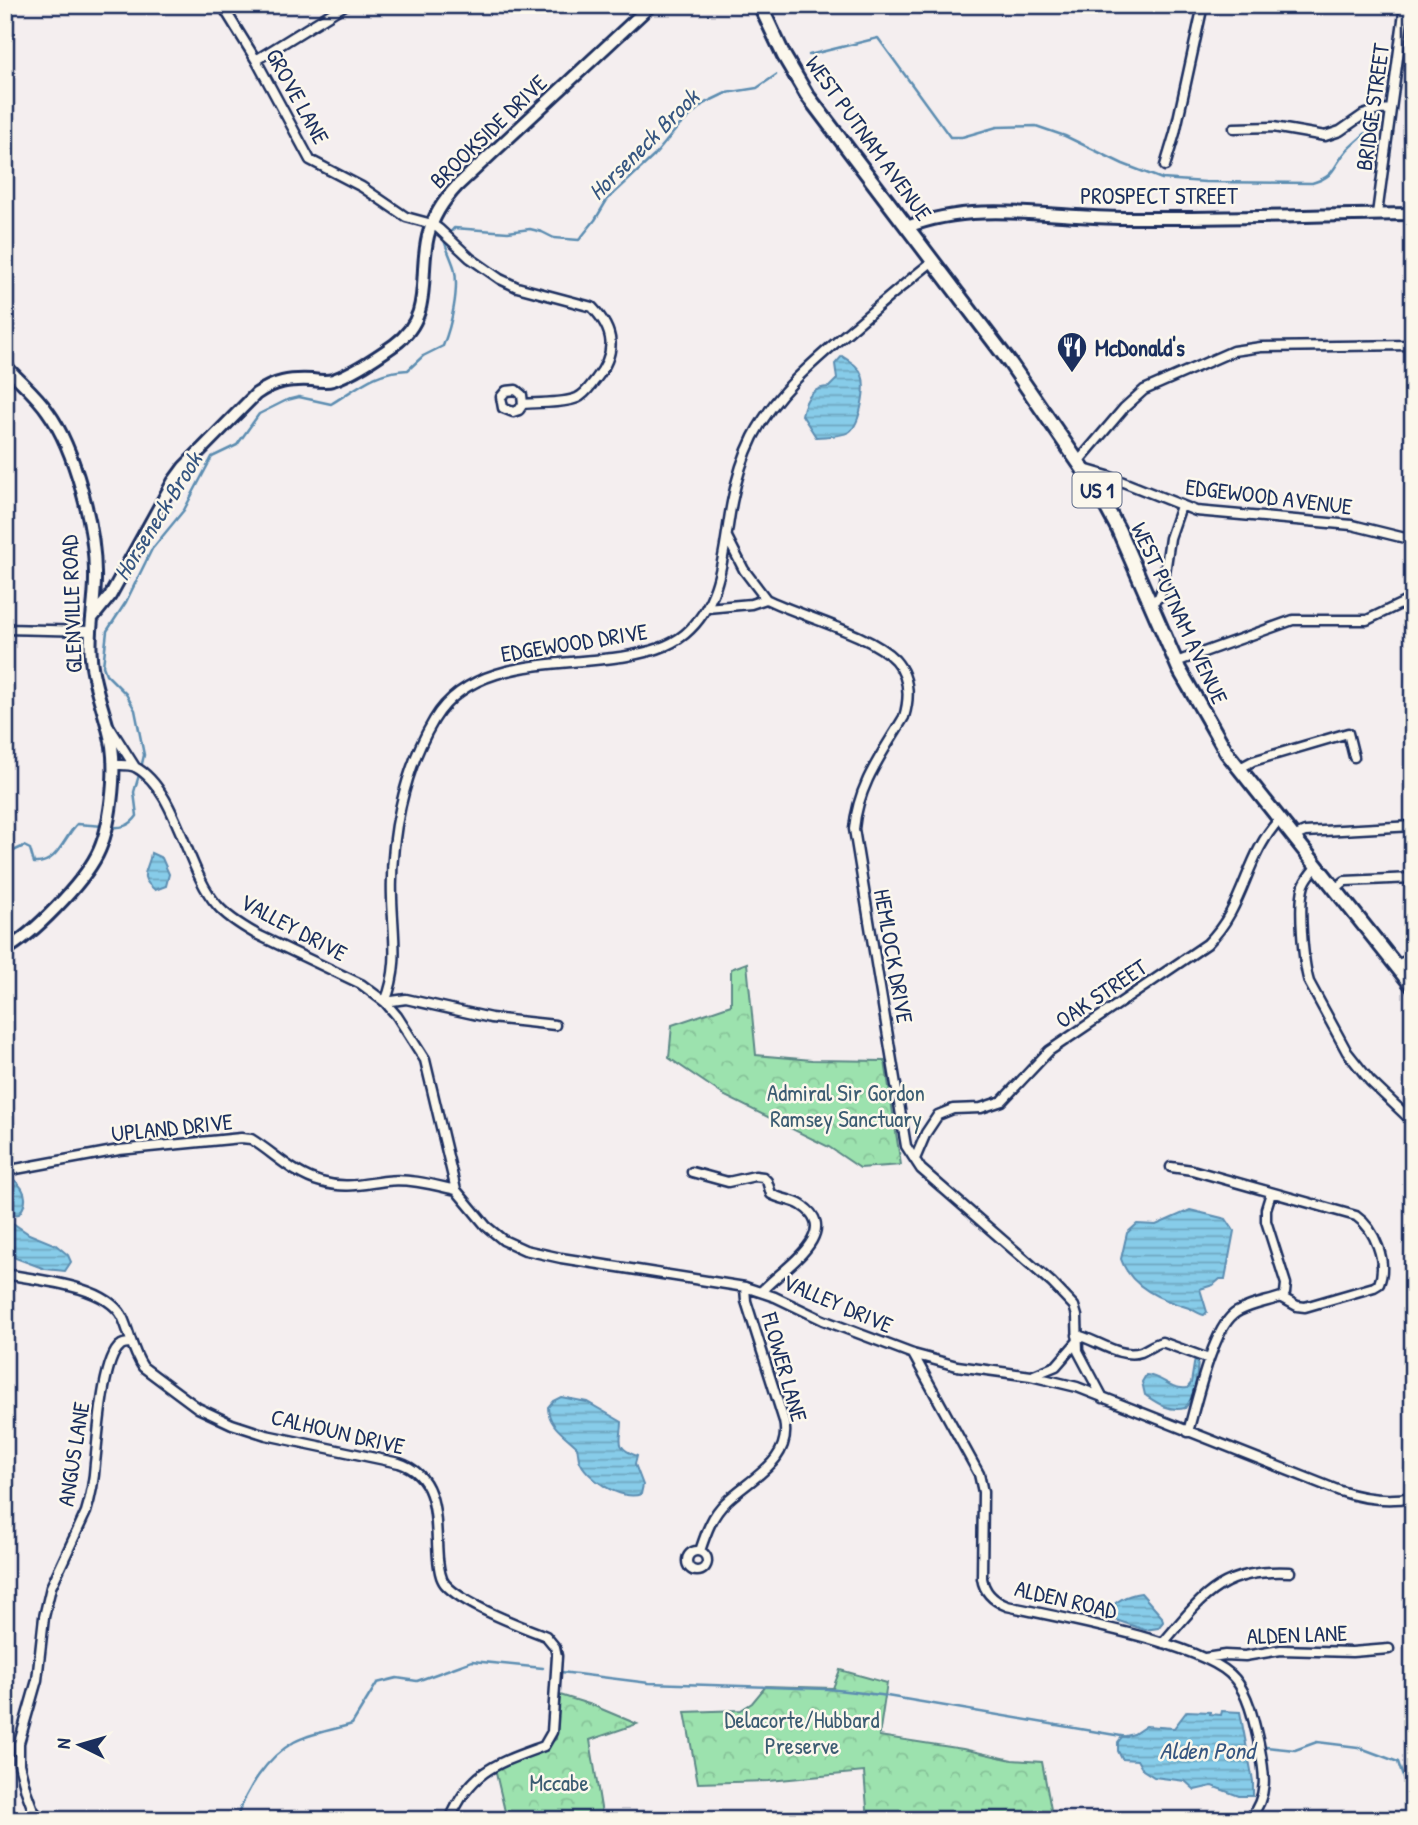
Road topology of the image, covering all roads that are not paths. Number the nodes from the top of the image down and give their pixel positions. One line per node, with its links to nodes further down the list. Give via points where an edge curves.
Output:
1 (222, 5): 8 (street, GROVE LANE)
2 (345, 5): 8 (street)
3 (651, 5): 14 (street, BROOKSIDE DRIVE, via 457,186 442,203)
4 (760, 5): 15 (main road, WEST PUTNAM AVENUE / US 1, via 803,89)
5 (1203, 5): 11 (street)
6 (1406, 5): 7 (street); 9 (street, BRIDGE STREET)
7 (1413, 8)
8 (256, 60): 14 (street, GROVE LANE, via 310,160 407,217)
9 (1391, 109): 10 (street, via 1363,115 1325,136 1273,127); 12 (street, BRIDGE STREET)
10 (1234, 128)
11 (1165, 166)
12 (1377, 214): 13 (street, PROSPECT STREET); 15 (street, PROSPECT STREET, via 1119,218 1009,212 931,218)
13 (1413, 214)
14 (435, 226): 19 (street, via 499,279 592,307 610,331 608,361 587,391 569,400); 28 (street, BROOKSIDE DRIVE, via 426,246 421,309 404,336 332,380 290,379 256,394 173,482 110,596)
15 (907, 227): 16 (main road, WEST PUTNAM AVENUE / US 1)
16 (933, 261): 20 (main road, WEST PUTNAM AVENUE / US 1); 22 (street, EDGEWOOD DRIVE, via 821,356 777,400 744,460)
17 (1413, 345): 20 (street, via 1233,351 1144,390 1124,408)
18 (5, 365): 28 (street, GLENVILLE ROAD, via 50,414 68,453 94,550)
19 (523, 404)
20 (1081, 466): 21 (street, EDGEWOOD AVENUE); 26 (main road, WEST PUTNAM AVENUE / US 1, via 1112,516)
21 (1181, 506): 23 (street, EDGEWOOD AVENUE, via 1216,514 1352,525); 26 (street, via 1170,538 1163,587)
22 (726, 537): 25 (street, HEMLOCK DRIVE); 27 (street, EDGEWOOD DRIVE, via 717,586)
23 (1413, 540)
24 (1413, 598): 31 (street, via 1367,620 1293,620)
25 (766, 599): 27 (street); 50 (street, HEMLOCK DRIVE, via 873,645 895,661 907,685 904,717 867,777 854,829 903,1130)
26 (1150, 604): 31 (main road, WEST PUTNAM AVENUE / US 1)
27 (707, 607): 47 (street, EDGEWOOD DRIVE, via 683,636 654,650 502,672 476,682 443,707 427,731 398,824 392,897 396,961)
28 (93, 617): 30 (street, GLENVILLE ROAD)
29 (5, 629): 30 (street)
30 (91, 631): 32 (street, GLENVILLE ROAD, via 91,668)
31 (1176, 662): 35 (main road, WEST PUTNAM AVENUE / US 1)
32 (107, 723): 34 (street, GLENVILLE ROAD); 36 (street, VALLEY DRIVE)
33 (1354, 757): 35 (street, via 1348,733)
34 (114, 765): 36 (street); 43 (street, GLENVILLE ROAD, via 98,853 80,880 29,933)
35 (1238, 769): 37 (main road, WEST PUTNAM AVENUE / US 1)
36 (140, 771): 47 (street, VALLEY DRIVE, via 166,801 217,906 240,925 361,984)
37 (1279, 820): 39 (main road, WEST PUTNAM AVENUE / US 1); 50 (street, OAK STREET, via 1262,840 1235,907 1207,944 1049,1051 1002,1101 938,1115)
38 (1413, 826): 39 (street, via 1305,832)
39 (1293, 837): 40 (main road, WEST PUTNAM AVENUE / US 1)
40 (1317, 866): 42 (main road, WEST PUTNAM AVENUE / US 1); 49 (street, via 1307,877 1302,899 1310,982 1347,1052)
41 (1413, 878): 42 (street, via 1345,881)
42 (1335, 889): 45 (main road, WEST PUTNAM AVENUE / US 1)
43 (5, 950)
44 (1413, 958): 45 (street)
45 (1396, 965): 46 (main road, WEST PUTNAM AVENUE / US 1)
46 (1413, 986)
47 (385, 1002): 48 (street, via 406,999 492,1018); 54 (street, VALLEY DRIVE, via 425,1060)
48 (555, 1025)
49 (1413, 1122)
50 (915, 1159): 60 (street, HEMLOCK DRIVE, via 1069,1300 1077,1316)
51 (1171, 1167): 55 (street)
52 (5, 1171): 54 (street, UPLAND DRIVE, via 118,1150 241,1138 251,1139 301,1175 320,1182 348,1187 405,1181)
53 (692, 1172): 58 (street, via 728,1182 762,1177 771,1194 800,1205 813,1217 816,1232 807,1251)
54 (456, 1190): 57 (street, VALLEY DRIVE, via 486,1226 525,1250)
55 (1271, 1193): 59 (street, via 1266,1221 1286,1284); 59 (street, via 1356,1216 1376,1238 1382,1275 1374,1287 1305,1307)
56 (5, 1274): 61 (street, CALHOUN DRIVE, via 97,1294 121,1315)
57 (745, 1287): 58 (street, VALLEY DRIVE); 68 (street, FLOWER LANE, via 784,1421 785,1439 768,1470 724,1503 709,1524)
58 (761, 1292): 62 (street, VALLEY DRIVE)
59 (1282, 1298): 63 (street, via 1236,1312)
60 (1077, 1339): 63 (street, via 1089,1338 1119,1353 1139,1353 1162,1342); 64 (street, via 1056,1366); 65 (street, HEMLOCK DRIVE)
61 (131, 1343): 73 (street, ANGUS LANE, via 116,1351 104,1388 90,1498 51,1587 37,1680 19,1744 26,1791); 74 (street, CALHOUN DRIVE, via 143,1367 219,1419 266,1435 406,1465 433,1495 440,1574 447,1586 552,1640 557,1666 549,1742 491,1766 474,1779)
62 (913, 1354): 64 (street, VALLEY DRIVE, via 957,1366); 70 (street, ALDEN ROAD, via 979,1475 984,1492 982,1578 991,1597 1007,1606)
63 (1209, 1359): 66 (street)
64 (1031, 1376): 65 (street, VALLEY DRIVE)
65 (1103, 1398): 66 (street, VALLEY DRIVE)
66 (1188, 1432): 67 (street, VALLEY DRIVE, via 1359,1497 1389,1501)
67 (1413, 1497)
68 (700, 1551)
69 (1290, 1572): 70 (street, via 1249,1572 1222,1583)
70 (1163, 1643): 72 (street, ALDEN ROAD)
71 (1389, 1649): 72 (street, ALDEN LANE, via 1281,1650)
72 (1205, 1658): 75 (street, ALDEN ROAD, via 1234,1677 1256,1730 1264,1791)
73 (42, 1820)
74 (450, 1820)
75 (1249, 1820)

